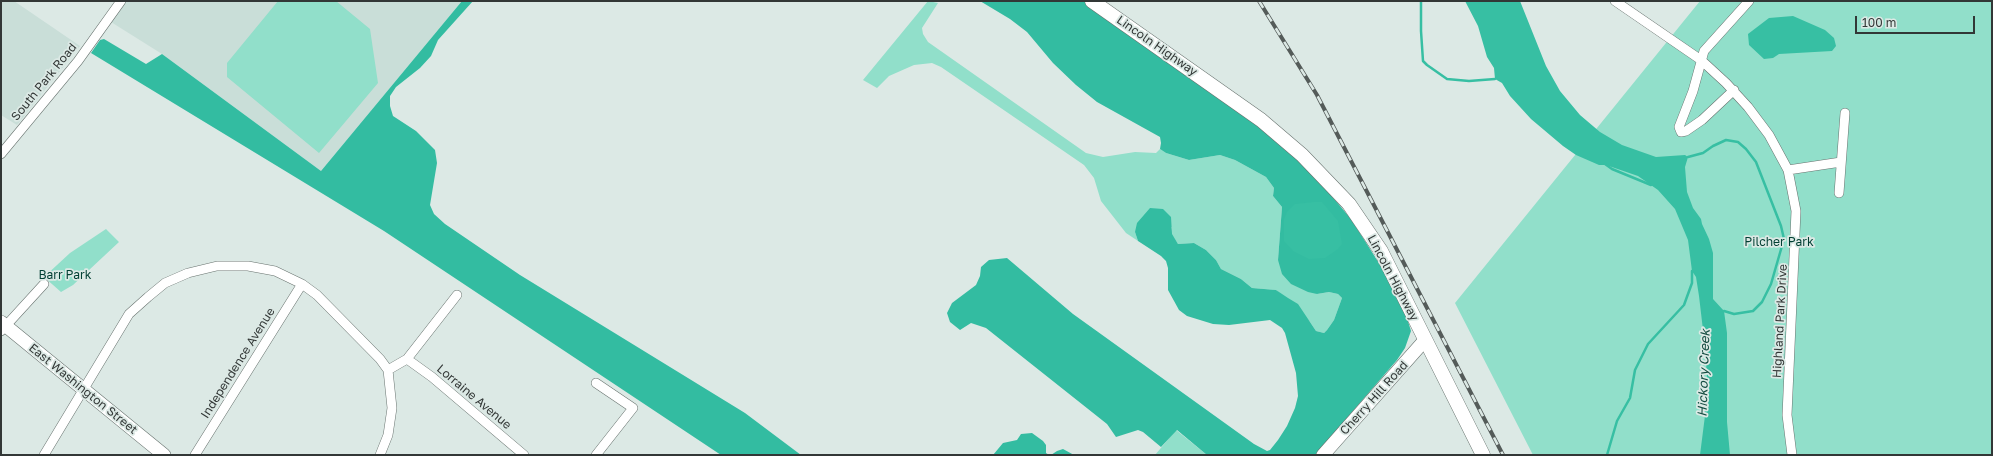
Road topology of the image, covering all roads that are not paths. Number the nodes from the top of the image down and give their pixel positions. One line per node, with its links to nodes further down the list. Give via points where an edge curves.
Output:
1 (120, 1): 8 (street, South Park Road, via 78,62)
2 (1092, 1): 16 (main road, Lincoln Highway, via 1261,120 1302,155 1349,204 1381,251)
3 (1615, 1): 5 (street, Highland Park Drive)
4 (1749, 1): 5 (street, via 1704,51)
5 (1701, 60): 6 (street, Highland Park Drive); 6 (street, via 1693,91 1679,127 1681,132 1702,120)
6 (1734, 90): 10 (street, Highland Park Drive, via 1769,135)
7 (1845, 113): 9 (street)
8 (1, 154)
9 (1841, 162): 10 (street); 11 (street)
10 (1788, 170): 29 (street, Highland Park Drive, via 1796,211 1787,415)
11 (1839, 193)
12 (44, 284): 15 (street)
13 (302, 284): 18 (street, via 317,295); 20 (street, via 275,271 248,266 217,266 188,273 165,283 129,314); 23 (street, Independence Avenue)
14 (457, 295): 17 (street)
15 (2, 326): 20 (street, East Washington Street)
16 (1426, 340): 27 (street, Cherry Hill Road); 28 (main road, Lincoln Highway)
17 (407, 359): 18 (street); 25 (street, Lorraine Avenue)
18 (388, 370): 24 (street, via 392,408 388,435)
19 (596, 383): 26 (street, via 633,408)
20 (83, 389): 21 (street); 22 (street, East Washington Street)
21 (44, 455)
22 (164, 455)
23 (195, 455)
24 (380, 455)
25 (524, 455)
26 (596, 455)
27 (1323, 455)
28 (1483, 455)
29 (1792, 455)

